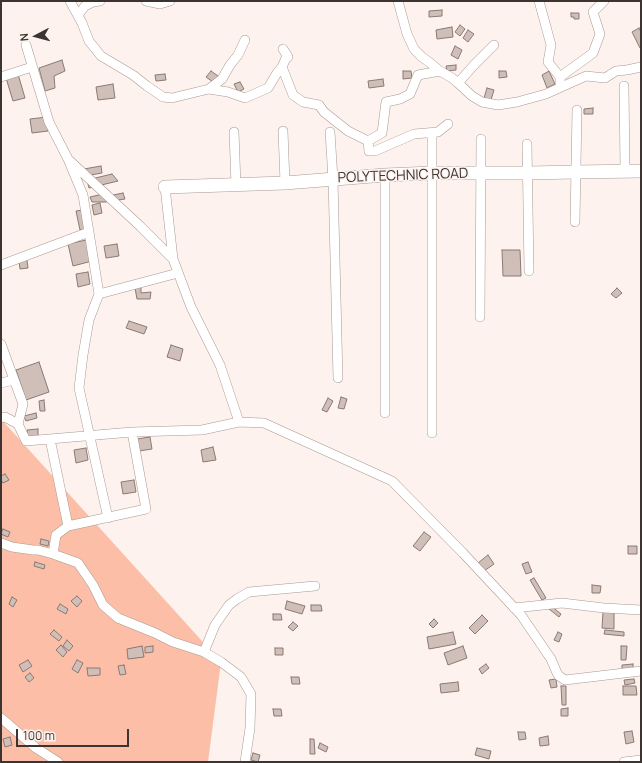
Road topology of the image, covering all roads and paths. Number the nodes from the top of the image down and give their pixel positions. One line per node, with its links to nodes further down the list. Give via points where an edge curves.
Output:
1 (70, 1): 8 (street)
2 (100, 1): 8 (street, via 85,6)
3 (146, 1): 4 (street, via 160,4)
4 (170, 1)
5 (398, 1): 16 (street, via 406,34 414,49)
6 (539, 1): 18 (street, via 551,45 548,62)
7 (604, 1): 18 (street, via 593,12 600,34 593,53)
8 (78, 14): 22 (street, via 89,41 101,56 163,97 172,98)
9 (245, 40): 22 (street, via 222,79)
10 (26, 45): 13 (street)
11 (494, 45): 19 (street)
12 (283, 49): 15 (street, via 288,57)
13 (32, 67): 17 (street); 32 (street, via 49,122)
14 (641, 67): 21 (street, via 616,71 606,78 586,76)
15 (276, 69): 22 (street, via 268,88 245,98); 30 (street, via 293,95 303,102 319,104 324,112)
16 (440, 71): 19 (street); 30 (street, via 418,75 410,94 400,100 386,102 382,133)
17 (1, 76)
18 (560, 77): 21 (street)
19 (458, 83): 21 (street, via 482,102 498,105 546,94)
20 (624, 86): 33 (street)
21 (559, 88)
22 (209, 89)
23 (577, 110): 35 (street)
24 (448, 124): 30 (street, via 438,132 414,134 375,151 369,151)
25 (283, 130): 41 (street)
26 (234, 132): 42 (street)
27 (330, 132): 40 (street)
28 (432, 135): 36 (street)
29 (481, 139): 37 (street)
30 (368, 141)
31 (527, 144): 38 (street)
32 (68, 159): 45 (street, via 83,195); 46 (street)
33 (625, 171): 34 (street, POLYTECHNIC ROAD); 35 (street, POLYTECHNIC ROAD)
34 (641, 171)
35 (576, 172): 38 (street, POLYTECHNIC ROAD); 44 (street)
36 (432, 173): 37 (street, POLYTECHNIC ROAD); 39 (street, POLYTECHNIC ROAD); 61 (street)
37 (481, 173): 38 (street, POLYTECHNIC ROAD); 51 (street)
38 (528, 173): 48 (street)
39 (385, 175): 40 (street, POLYTECHNIC ROAD); 56 (street)
40 (333, 179): 41 (street, POLYTECHNIC ROAD); 53 (street)
41 (285, 183): 42 (street, POLYTECHNIC ROAD)
42 (236, 185): 43 (street, POLYTECHNIC ROAD)
43 (165, 187): 46 (street)
44 (575, 222)
45 (89, 232): 47 (street); 50 (street)
46 (173, 259): 49 (street)
47 (1, 265)
48 (529, 271)
49 (178, 273): 50 (street); 58 (street, via 191,307 220,364)
50 (99, 294): 62 (street, via 89,320 79,388)
51 (480, 317)
52 (1, 344): 54 (street)
53 (338, 378)
54 (14, 380): 55 (street); 59 (street, via 23,404)
55 (1, 383)
56 (385, 413)
57 (1, 418): 59 (street, via 5,417)
58 (239, 422): 60 (street, via 202,430); 69 (street, via 264,423 392,481 464,553)
59 (18, 424): 63 (street, via 26,442)
60 (132, 432): 62 (street); 64 (street, via 146,509)
61 (432, 433)
62 (90, 435): 63 (street); 64 (street)
63 (50, 439): 65 (street)
64 (108, 518): 65 (street)
65 (68, 526): 67 (street, via 56,534)
66 (1, 543): 67 (street)
67 (53, 554): 71 (street, via 78,563 103,605 118,618 173,642)
68 (315, 586): 71 (street, via 249,592 237,599 229,605 215,625)
69 (514, 608): 70 (street, via 562,603); 72 (street, via 551,659 559,676 565,680)
70 (641, 610)
71 (204, 652): 76 (street, via 240,677 250,694)
72 (641, 671)
73 (1, 718): 75 (street, via 36,748)
74 (641, 760): 77 (street)
75 (58, 762)
76 (246, 762)
77 (624, 762)

